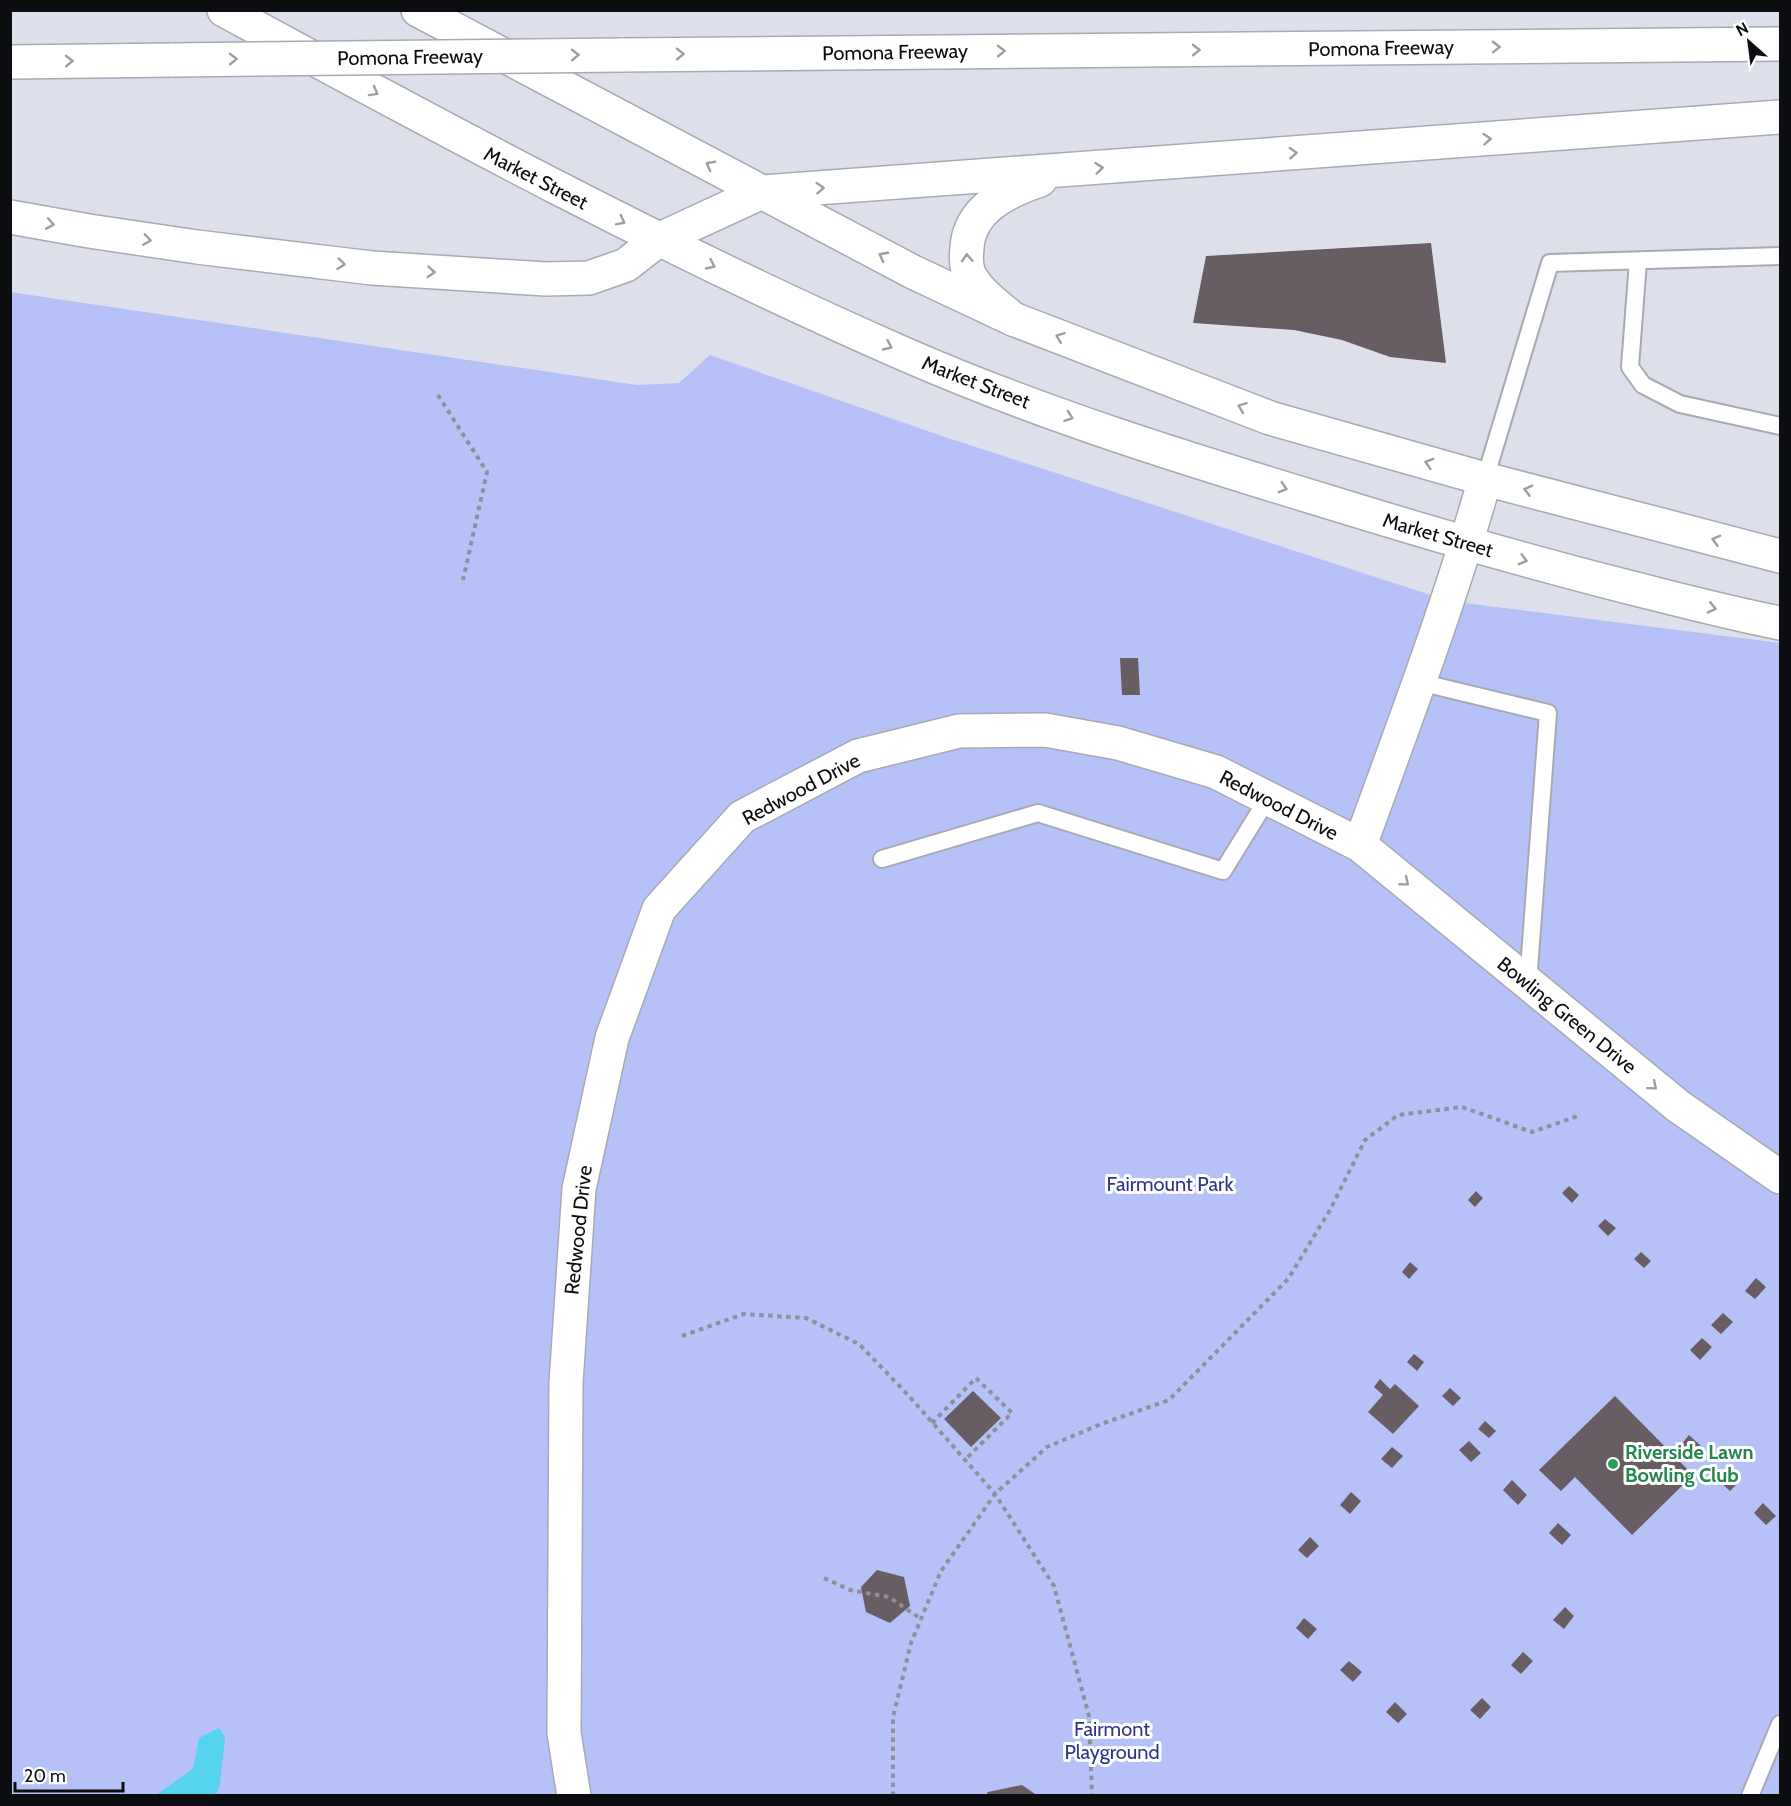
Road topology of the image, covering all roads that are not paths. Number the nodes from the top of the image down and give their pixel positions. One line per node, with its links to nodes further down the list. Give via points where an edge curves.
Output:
1 (224, 10): 9 (main road, Market Street, one-way to 9)
2 (418, 10): 7 (main road, one-way to 2)
3 (1780, 44): 4 (main road, Pomona Freeway, one-way to 3, bridge)
4 (10, 62)
5 (1780, 117): 6 (main road, one-way to 5)
6 (1065, 171): 7 (main road, one-way to 6); 12 (main road, one-way to 6, via 988,298 969,274 966,260 971,228 979,214 1006,194)
7 (762, 192): 9 (main road); 12 (main road, one-way to 7, via 913,272)
8 (10, 217): 9 (main road, one-way to 9, via 154,241 361,266 546,279 589,278 617,269)
9 (658, 240): 15 (main road, Market Street, one-way to 15, via 904,354 1017,399 1227,472)
10 (1780, 256): 11 (lane)
11 (1638, 261): 13 (lane, via 1630,367 1643,385 1680,404); 14 (lane, via 1550,263)
12 (1013, 319): 14 (main road, one-way to 12, via 1269,418)
13 (1780, 426)
14 (1485, 479): 15 (main road, Redwood Drive); 16 (main road, one-way to 14)
15 (1467, 543): 17 (main road, Market Street, one-way to 17, via 1684,602); 18 (main road, Redwood Drive)
16 (1780, 556)
17 (1780, 623)
18 (1419, 682): 20 (main road, Redwood Drive); 22 (lane, via 1548,713)
19 (1268, 798): 20 (main road, Redwood Drive); 21 (lane, via 1223,871 1038,813); 25 (main road, Redwood Drive, via 1216,772 1118,743 1045,730 959,731 858,756 742,817 658,909 612,1038 579,1189 566,1383 564,1733)
20 (1360, 845): 22 (main road, Bowling Green Drive, one-way to 22)
21 (882, 860)
22 (1528, 983): 23 (main road, Bowling Green Drive, one-way to 23, via 1678,1106)
23 (1780, 1177)
24 (1780, 1725): 26 (lane)
25 (574, 1796)
26 (1750, 1796)

